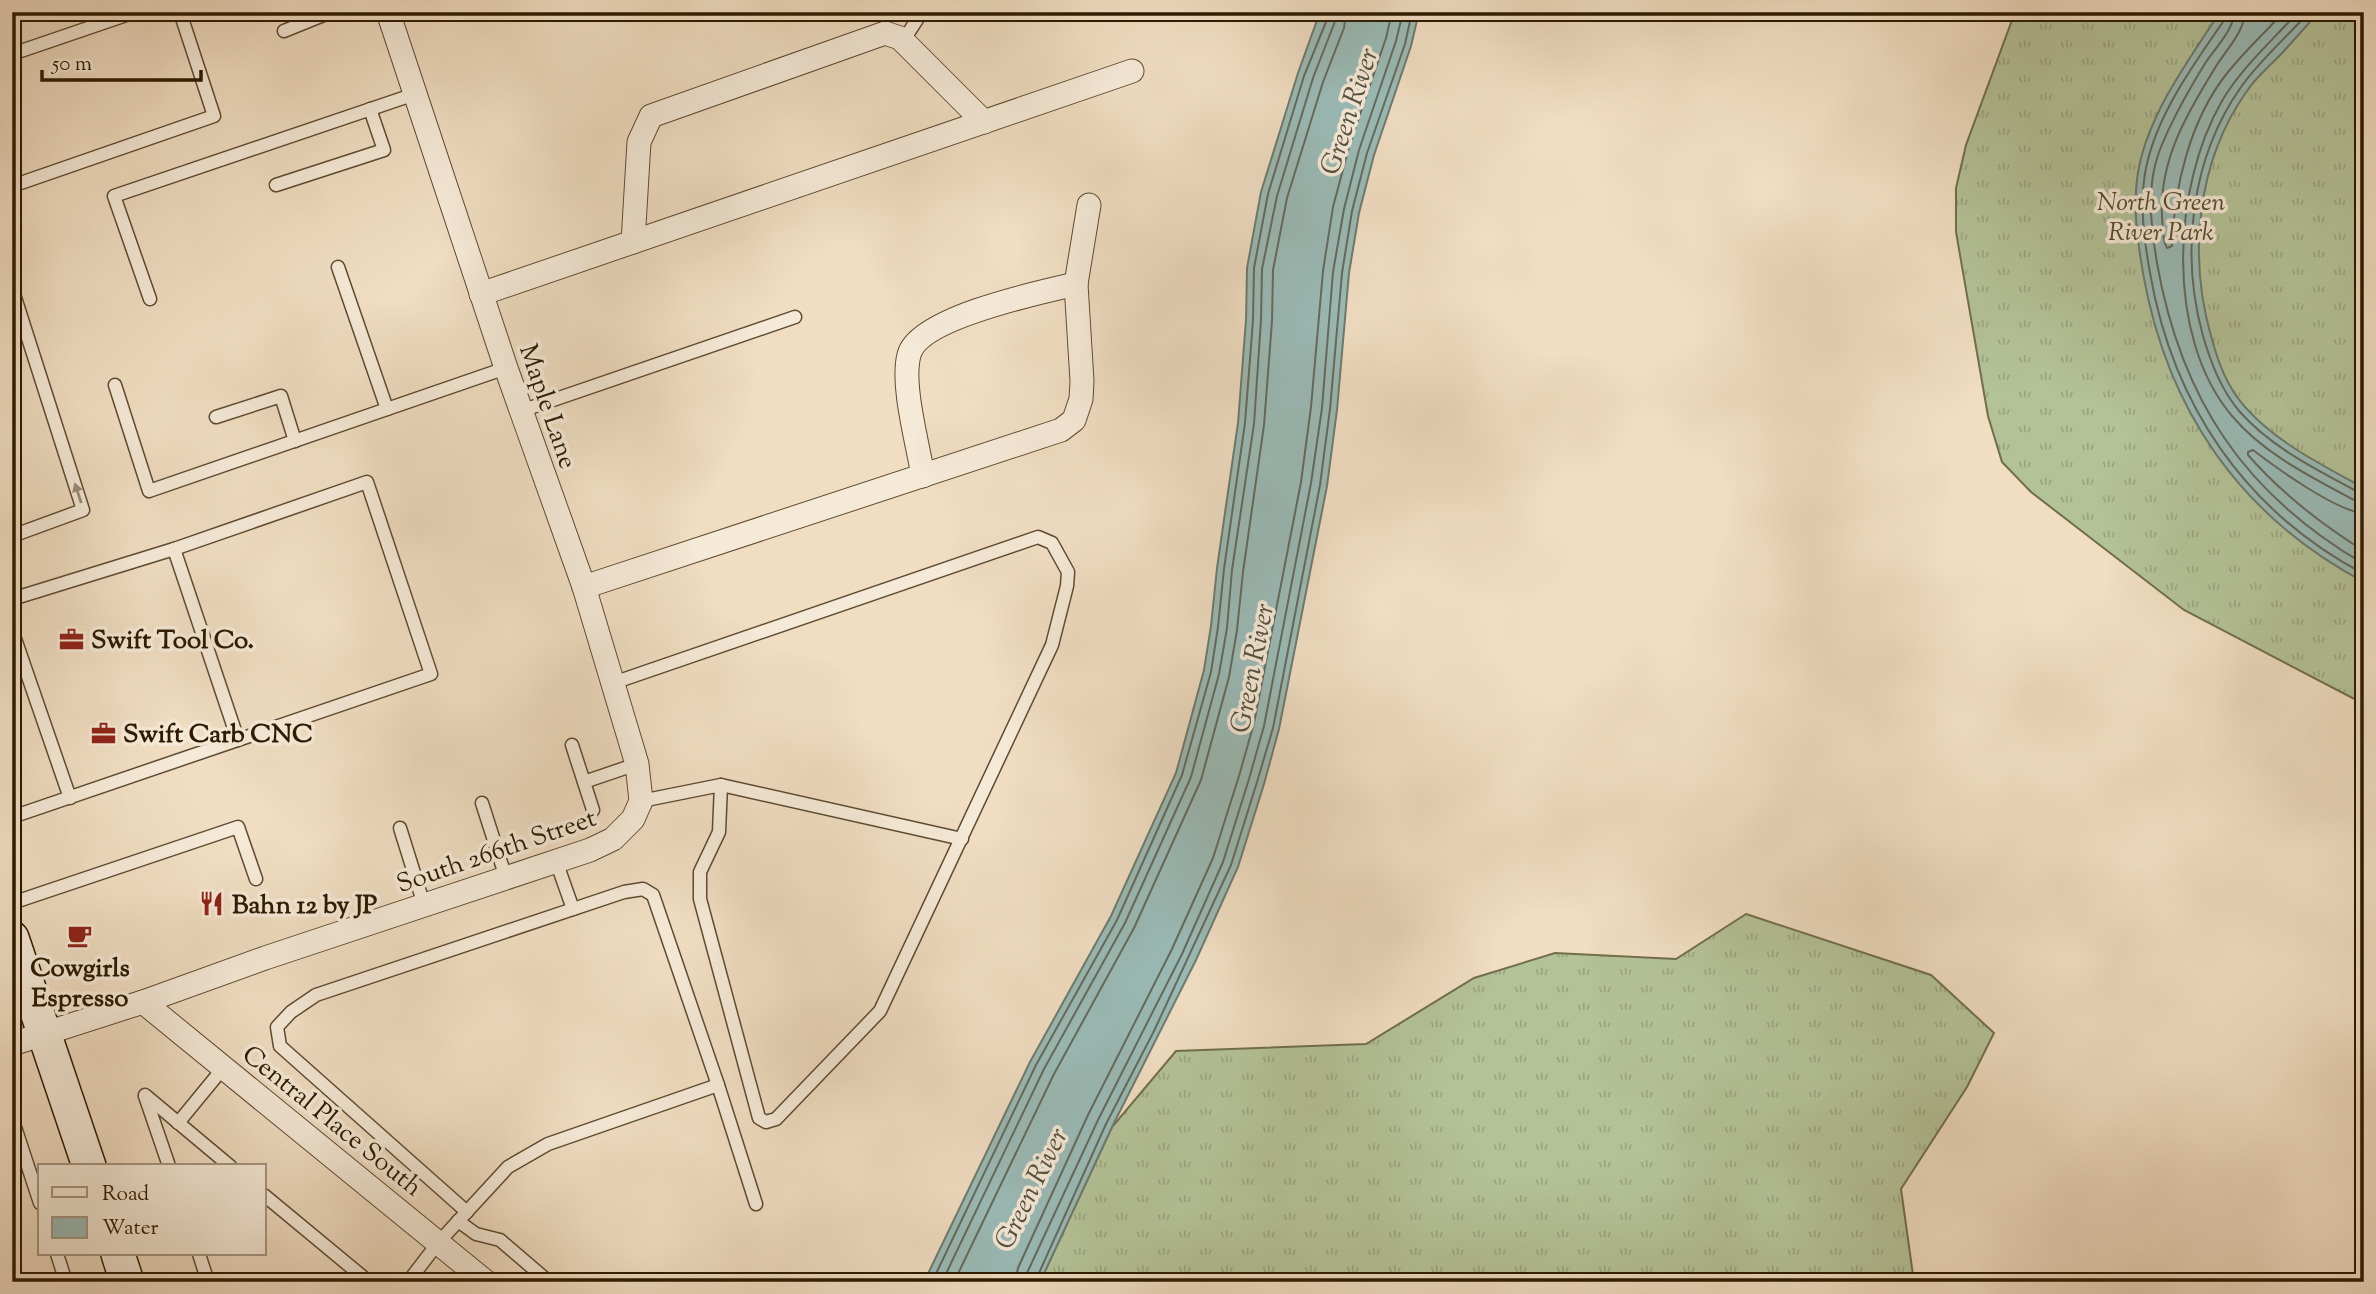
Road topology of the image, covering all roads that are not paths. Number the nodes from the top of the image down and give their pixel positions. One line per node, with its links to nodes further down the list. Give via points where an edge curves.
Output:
1 (135, 12): 8 (lane)
2 (180, 12): 14 (lane, via 214,116)
3 (331, 12): 6 (lane)
4 (388, 12): 10 (street, Maple Lane)
5 (922, 12): 7 (lane)
6 (284, 31)
7 (904, 41): 12 (street); 16 (street, via 886,33 651,116 639,142)
8 (12, 54)
9 (1132, 71): 12 (street)
10 (415, 94): 11 (lane); 20 (street, Maple Lane)
11 (370, 109): 13 (lane, via 384,150); 21 (lane, via 114,196)
12 (984, 122): 16 (street)
13 (276, 185)
14 (12, 186)
15 (1089, 205): 18 (street)
16 (633, 242): 20 (street)
17 (338, 267): 25 (lane)
18 (1076, 284): 29 (street, via 1082,381 1074,420 1061,430); 29 (street, via 955,318 915,342 906,377)
19 (12, 288): 30 (lane, one-way to 19, via 83,510)
20 (481, 294): 23 (street, Maple Lane)
21 (150, 299)
22 (794, 317): 26 (lane)
23 (506, 368): 25 (lane); 26 (street, Maple Lane)
24 (115, 386): 28 (lane, via 149,491)
25 (387, 410): 28 (lane)
26 (521, 411): 32 (street, Maple Lane)
27 (216, 417): 28 (lane, via 281,396)
28 (295, 441)
29 (923, 476): 32 (street)
30 (12, 536)
31 (174, 549): 33 (lane); 36 (lane); 36 (lane, via 367,482 431,674)
32 (584, 587): 35 (street, Maple Lane)
33 (12, 599)
34 (12, 631): 41 (lane)
35 (613, 683): 38 (street, Maple Lane); 47 (lane, via 1038,537 1052,543 1068,572 1052,645)
36 (238, 740): 41 (lane)
37 (572, 745): 39 (lane)
38 (637, 764): 39 (lane); 44 (street, Maple Lane)
39 (584, 782): 43 (lane)
40 (721, 785): 44 (lane); 47 (lane); 47 (lane, via 719,832 700,872 700,899 759,1118 766,1122 776,1119 880,1012)
41 (70, 798): 45 (lane)
42 (482, 803): 49 (lane)
43 (593, 810)
44 (637, 810): 48 (street, South 266th Street, via 614,839)
45 (12, 817)
46 (400, 828): 52 (lane)
47 (962, 839)
48 (556, 862): 49 (street, South 266th Street); 53 (lane)
49 (506, 878): 52 (street, South 266th Street)
50 (256, 879): 51 (lane, via 238,827)
51 (12, 903)
52 (424, 905): 55 (street, South 266th Street)
53 (572, 909): 59 (lane, via 633,890 653,895); 68 (lane, via 316,995 277,1027 280,1046)
54 (14, 950): 56 (main road)
55 (143, 1002): 56 (street, South 266th Street); 58 (street, Central Place South)
56 (44, 1032): 57 (street, South 266th Street); 62 (main road)
57 (12, 1044)
58 (224, 1067): 61 (lane); 69 (street, Central Place South)
59 (718, 1086): 67 (lane); 68 (lane, via 548,1144 508,1167)
60 (12, 1118): 65 (lane)
61 (178, 1123): 63 (lane, via 145,1095); 64 (lane)
62 (88, 1164)
63 (168, 1164)
64 (228, 1164)
65 (38, 1197)
66 (266, 1197): 76 (lane)
67 (756, 1204)
68 (463, 1217): 69 (lane); 79 (lane, via 476,1234 500,1240)
69 (438, 1243): 77 (lane); 78 (street, Central Place South)
70 (58, 1256): 73 (lane)
71 (119, 1256): 74 (main road)
72 (200, 1256): 75 (lane)
73 (66, 1282)
74 (127, 1282)
75 (208, 1282)
76 (369, 1282)
77 (408, 1282)
78 (486, 1282)
79 (549, 1282)

